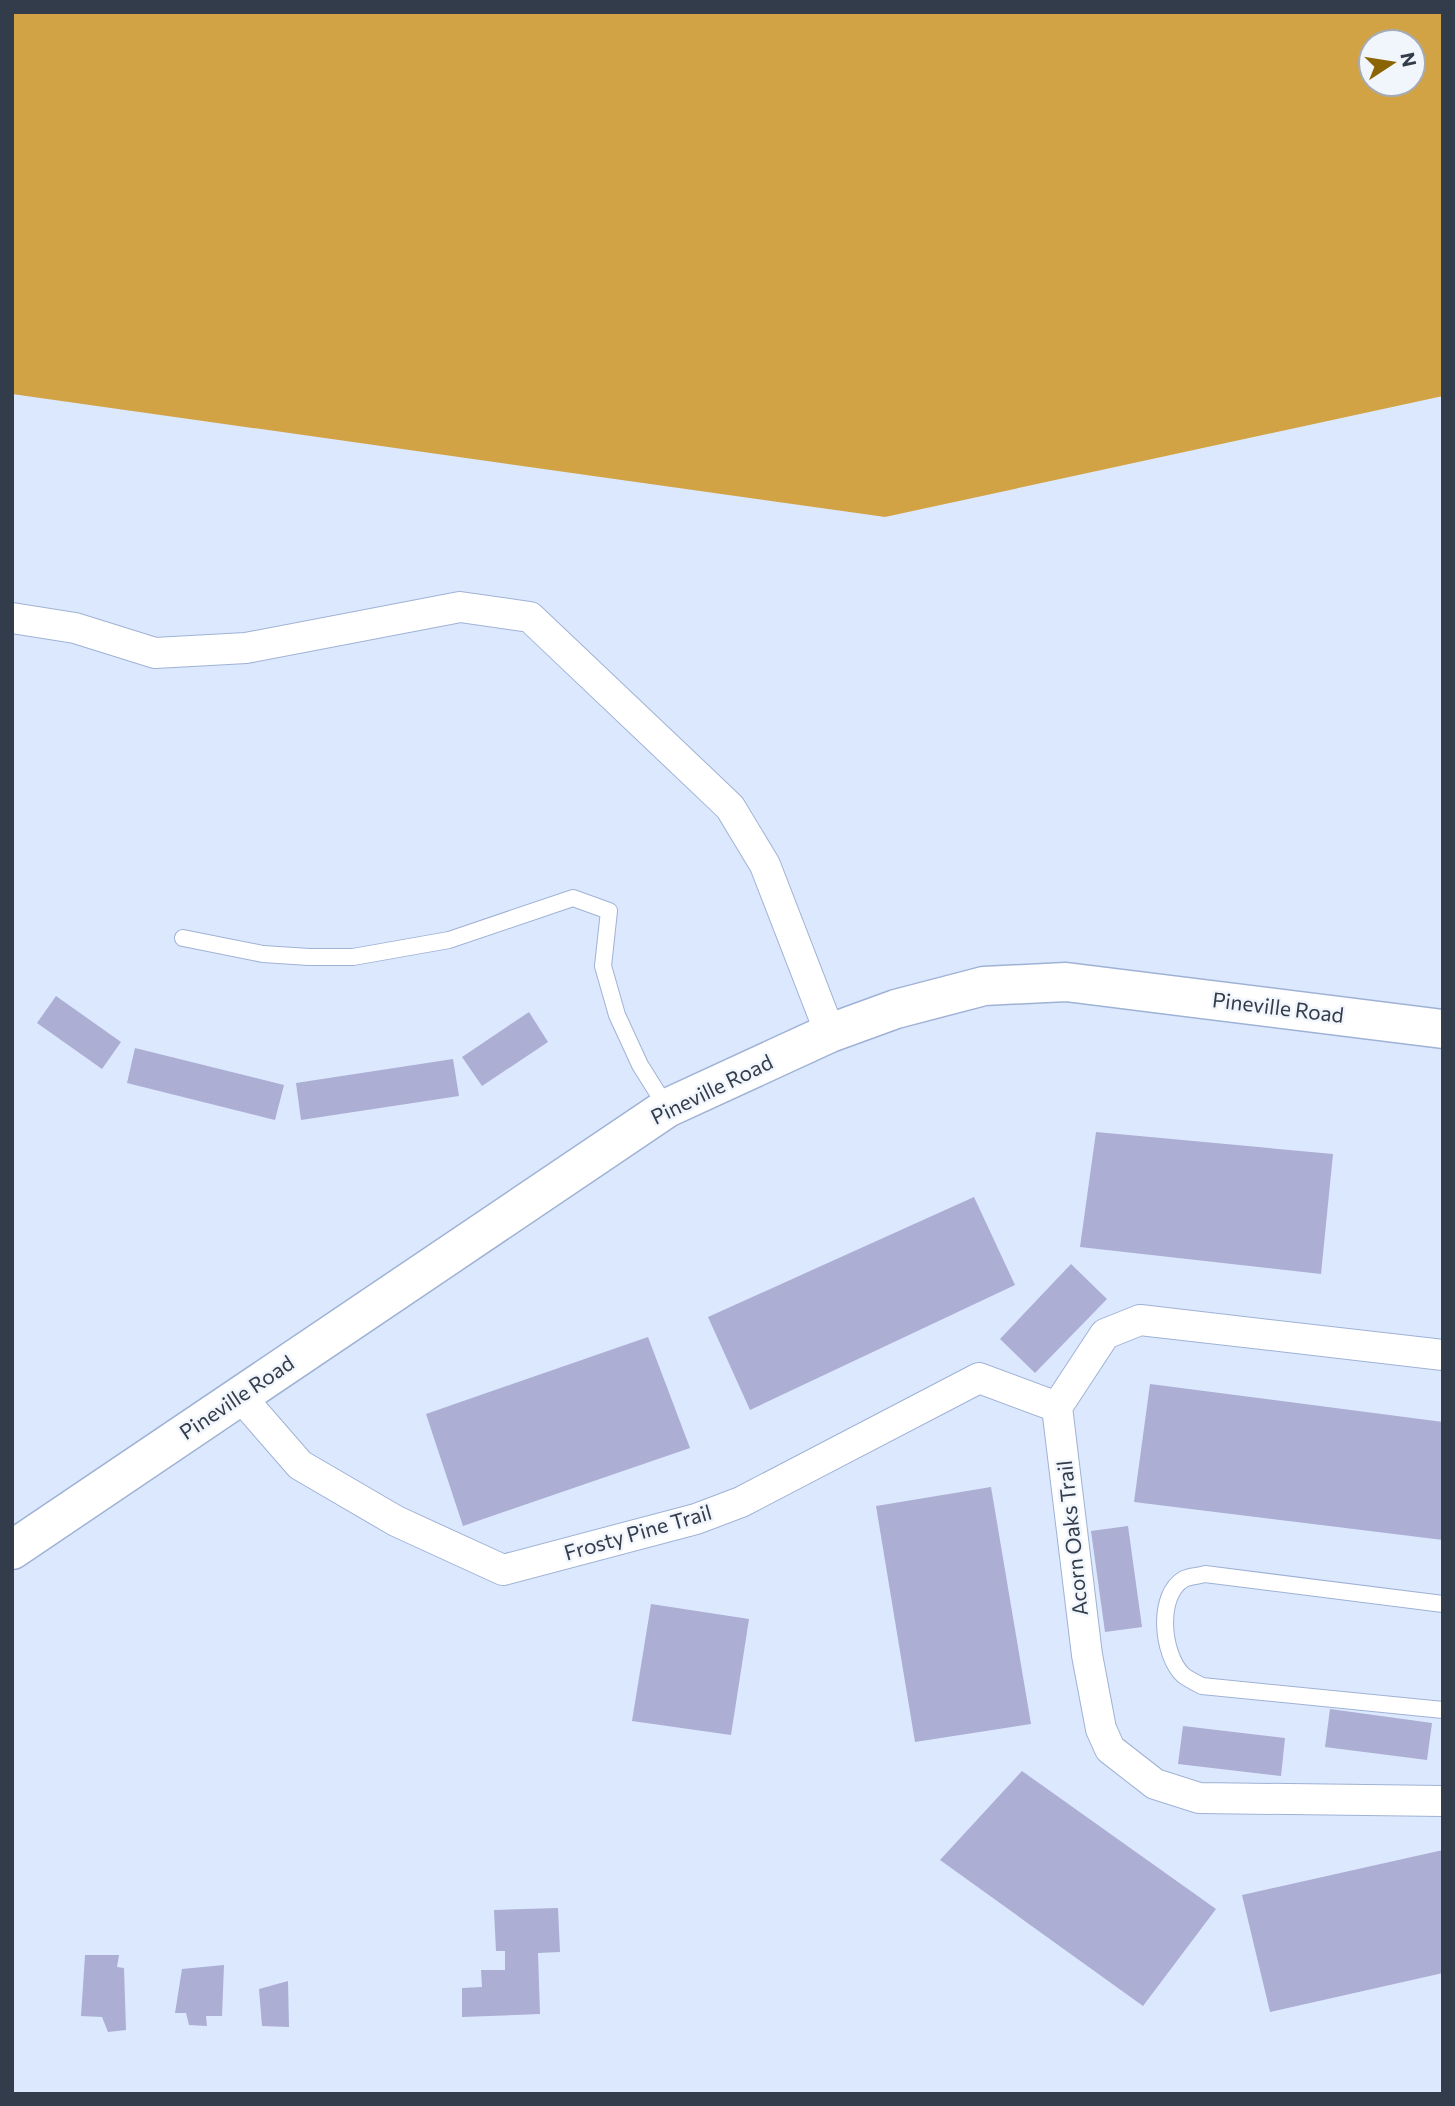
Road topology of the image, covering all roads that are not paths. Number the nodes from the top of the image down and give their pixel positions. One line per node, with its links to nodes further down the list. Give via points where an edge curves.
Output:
1 (12, 618): 4 (street, via 75,628 155,653 246,648 460,607 530,617 730,807 765,865)
2 (183, 937): 5 (lane, via 262,954 353,957 449,940 572,898 609,911 603,966 617,1015)
3 (1443, 1029): 4 (main road, Pineville Road, via 1066,982 984,986 896,1009)
4 (830, 1033): 5 (main road, Pineville Road)
5 (667, 1108): 7 (main road, Pineville Road)
6 (1443, 1355): 8 (street, via 1140,1320 1105,1334)
7 (240, 1396): 8 (street, Frosty Pine Trail, via 300,1465 396,1521 503,1570 696,1519 741,1502 979,1378); 9 (main road, Pineville Road)
8 (1057, 1407): 12 (street, Acorn Oaks Trail, via 1087,1655 1101,1729 1110,1749 1155,1784 1199,1798)
9 (12, 1550)
10 (1443, 1604): 11 (lane, via 1205,1574 1184,1580 1168,1597 1165,1622 1169,1650 1182,1674 1202,1686)
11 (1443, 1710)
12 (1443, 1801)

